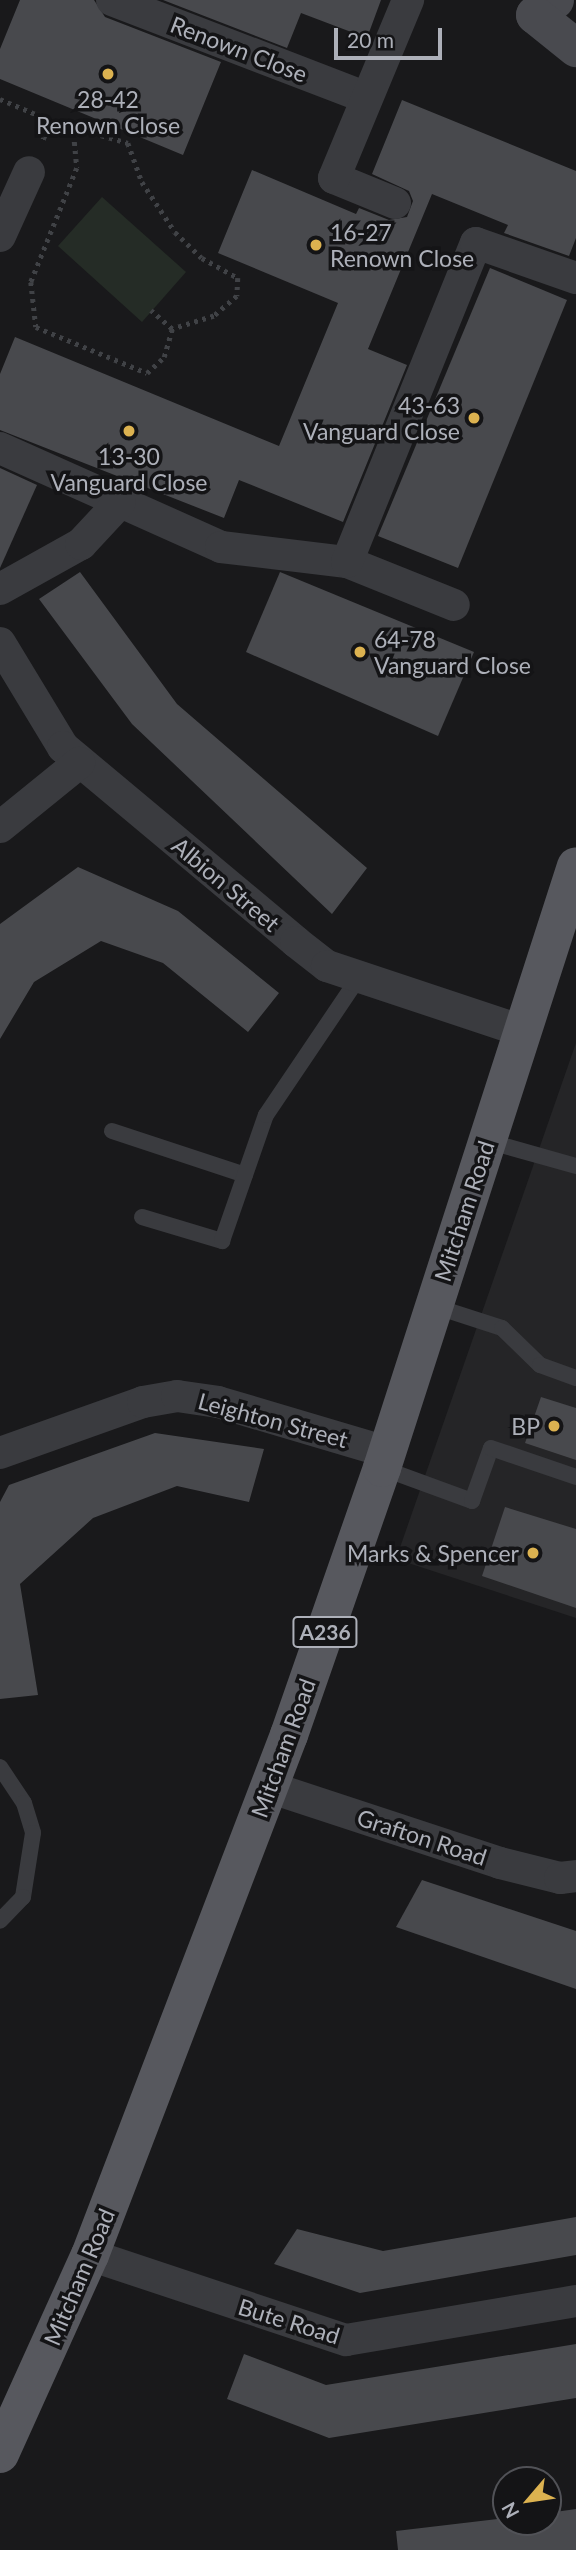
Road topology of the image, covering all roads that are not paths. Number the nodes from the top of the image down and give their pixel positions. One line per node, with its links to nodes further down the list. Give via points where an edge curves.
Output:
1 (112, 0): 5 (street, Renown Close)
2 (408, 0): 5 (street)
3 (538, 5): 4 (street)
4 (576, 48)
5 (367, 98): 7 (street, via 334,178)
6 (29, 172): 8 (street)
7 (396, 204)
8 (0, 236)
9 (576, 278): 12 (street, via 476,243)
10 (0, 448): 11 (street)
11 (120, 502): 12 (street, via 221,547); 13 (street, via 81,544)
12 (347, 562): 14 (street)
13 (0, 589)
14 (454, 605)
15 (0, 643): 16 (street, Albion Street, via 59,741)
16 (79, 763): 17 (street); 20 (street, Albion Street, via 296,942 327,965)
17 (0, 827)
18 (576, 866): 19 (main road, Mitcham Road / A236)
19 (566, 930): 21 (main road, Mitcham Road / A236)
20 (359, 977): 21 (street, Albion Street); 25 (lane, via 266,1115)
21 (522, 1031): 23 (main road, Mitcham Road / A236)
22 (112, 1130): 25 (lane)
23 (487, 1141): 24 (lane); 27 (main road, Mitcham Road / A236)
24 (576, 1166)
25 (245, 1175): 26 (lane, via 222,1241)
26 (142, 1217)
27 (434, 1306): 28 (lane, via 502,1328 540,1365); 30 (main road, Mitcham Road / A236)
28 (576, 1378)
29 (0, 1453): 30 (street, Leighton Street, via 143,1402 177,1396 218,1402)
30 (385, 1460): 31 (lane, via 472,1501 491,1448); 33 (main road, Mitcham Road / A236)
31 (576, 1477)
32 (0, 1767): 35 (lane, via 24,1803 33,1833 23,1897)
33 (269, 1787): 34 (street, Grafton Road, via 500,1863 560,1878); 36 (main road, Mitcham Road / A236)
34 (576, 1876)
35 (0, 1921)
36 (90, 2255): 37 (street, Bute Road, via 346,2340); 38 (main road, Mitcham Road / A236)
37 (576, 2301)
38 (0, 2454)

